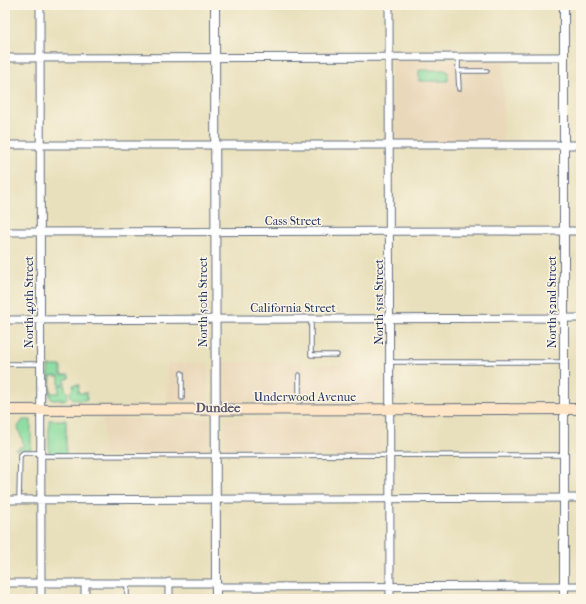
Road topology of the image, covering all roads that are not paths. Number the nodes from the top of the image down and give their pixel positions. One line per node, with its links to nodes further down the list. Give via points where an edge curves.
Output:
1 (40, 5): 10 (street, North 49th Street)
2 (215, 5): 5 (street, North 50th Street)
3 (389, 5): 6 (street, North 51st Street)
4 (564, 5): 8 (street, North 52nd Street)
5 (215, 57): 6 (street); 10 (street); 17 (street, North 50th Street)
6 (389, 57): 7 (street); 14 (street, North 51st Street)
7 (458, 57): 8 (street); 11 (lane)
8 (564, 57): 18 (street, North 52nd Street)
9 (5, 58): 10 (street)
10 (40, 58): 16 (street, North 49th Street)
11 (458, 71): 12 (lane); 13 (lane)
12 (487, 71)
13 (459, 89)
14 (389, 144): 17 (street); 18 (street); 24 (street, North 51st Street)
15 (5, 145): 16 (street)
16 (40, 145): 17 (street); 22 (street, North 49th Street)
17 (215, 145): 23 (street, North 50th Street)
18 (564, 145): 19 (street); 25 (street, North 52nd Street)
19 (581, 145)
20 (581, 231): 25 (street, Cass Street)
21 (5, 232): 22 (street, Cass Street)
22 (40, 232): 23 (street, Cass Street); 32 (street, North 49th Street)
23 (215, 232): 24 (street, Cass Street); 27 (street, North 50th Street)
24 (390, 232): 25 (street, Cass Street); 29 (street, North 51st Street)
25 (564, 232): 30 (street, North 52nd Street)
26 (581, 318): 30 (street, California Street)
27 (215, 319): 28 (street, California Street); 32 (street, California Street); 47 (street, North 50th Street)
28 (311, 319): 29 (street, California Street); 33 (lane, via 311,355)
29 (390, 319): 30 (street, California Street); 34 (street, North 51st Street)
30 (564, 319): 35 (street, North 52nd Street)
31 (5, 320): 32 (street, California Street)
32 (40, 320): 37 (street, North 49th Street)
33 (337, 355)
34 (390, 362): 35 (lane); 42 (street, North 51st Street)
35 (564, 362): 43 (street, North 52nd Street)
36 (5, 364): 37 (lane)
37 (40, 364): 46 (street, North 49th Street)
38 (182, 373): 40 (lane)
39 (299, 375): 41 (lane)
40 (182, 398)
41 (301, 400)
42 (390, 409): 43 (main road, Underwood Avenue); 47 (main road, Underwood Avenue); 49 (street, North 51st Street)
43 (564, 409): 44 (main road, Underwood Avenue); 50 (street, North 52nd Street)
44 (581, 409)
45 (5, 410): 46 (main road, Underwood Avenue)
46 (40, 410): 47 (main road, Underwood Avenue); 48 (street, North 49th Street)
47 (215, 410): 51 (street, North 50th Street)
48 (40, 455): 51 (lane); 56 (lane, via 23,453 20,456); 57 (street, North 49th Street)
49 (390, 455): 50 (lane); 51 (lane); 54 (street, North 51st Street)
50 (564, 455): 52 (street, North 52nd Street)
51 (215, 456): 58 (street, North 50th Street)
52 (564, 498): 53 (street); 54 (street); 66 (street, North 52nd Street)
53 (581, 498)
54 (390, 499): 58 (street); 65 (street, North 51st Street)
55 (5, 500): 56 (street)
56 (19, 500): 57 (street)
57 (40, 500): 58 (street); 63 (street, North 49th Street)
58 (215, 500): 64 (street, North 50th Street)
59 (85, 582): 60 (street); 63 (street); 69 (street)
60 (127, 582): 61 (street); 70 (lane)
61 (169, 582): 64 (street); 71 (street)
62 (5, 583): 63 (street)
63 (41, 583): 68 (street, North 49th Street)
64 (216, 585): 65 (street); 72 (street, North 50th Street)
65 (390, 586): 66 (street); 73 (street, North 51st Street)
66 (564, 586): 67 (street); 74 (street, North 52nd Street)
67 (581, 586)
68 (41, 599)
69 (85, 599)
70 (127, 599)
71 (169, 599)
72 (216, 599)
73 (390, 599)
74 (564, 599)

